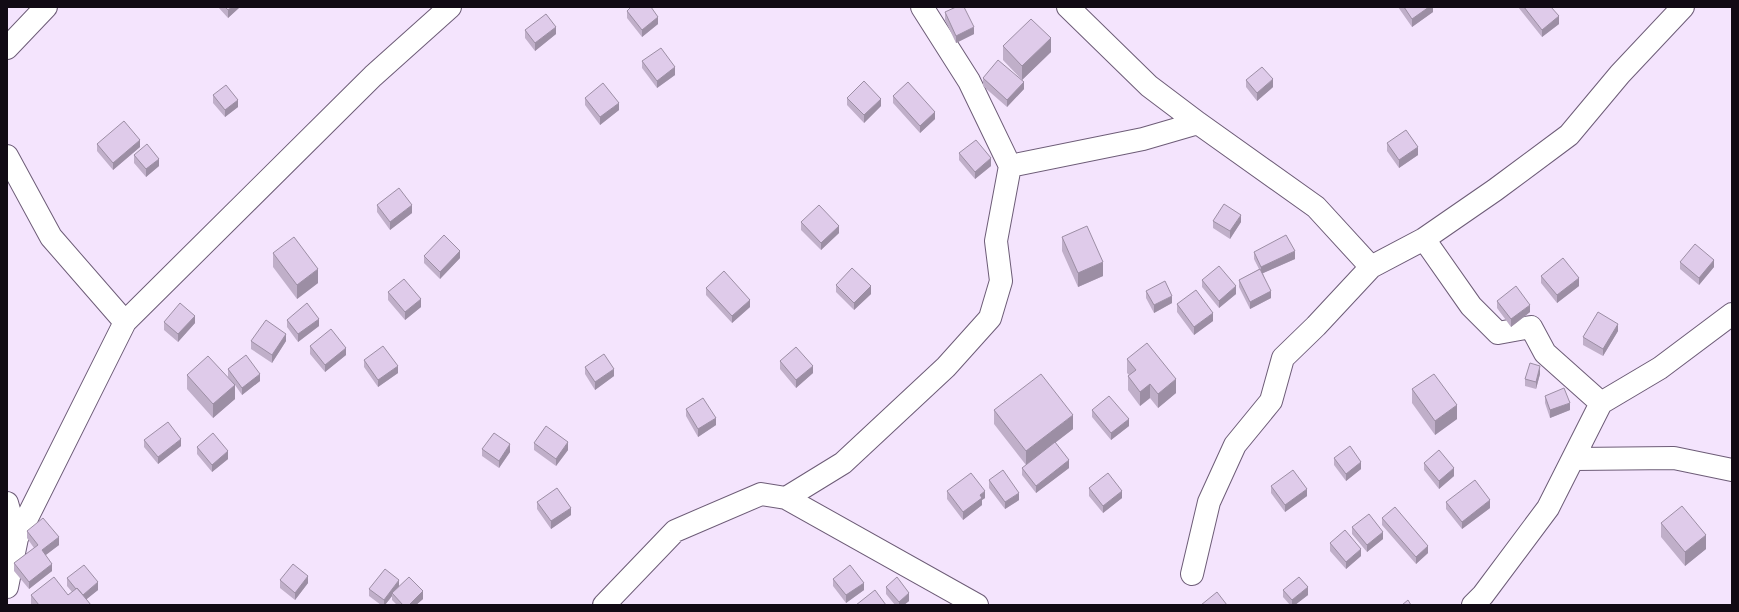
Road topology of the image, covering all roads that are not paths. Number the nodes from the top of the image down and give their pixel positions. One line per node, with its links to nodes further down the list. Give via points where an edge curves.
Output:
1 (46, 7): 6 (street)
2 (450, 7): 13 (street, via 373,76)
3 (922, 7): 9 (street, via 969,81)
4 (1068, 7): 7 (street, via 1149,86)
5 (1683, 7): 10 (street, via 1620,74 1569,135)
6 (7, 48)
7 (1198, 123): 9 (street, via 1143,139); 11 (street, via 1316,207)
8 (7, 156): 13 (street, via 51,237)
9 (1010, 166): 17 (street, via 996,241 1001,281 990,318 946,367 843,463)
10 (1424, 239): 11 (street); 14 (street, via 1471,306 1498,333 1531,327 1545,353)
11 (1371, 267): 20 (street, via 1283,358 1271,401 1235,445 1209,502)
12 (1732, 314): 14 (street, via 1660,368)
13 (125, 322): 19 (street)
14 (1601, 403): 15 (street)
15 (1575, 459): 16 (street, via 1674,458); 22 (street, via 1548,508)
16 (1732, 470)
17 (786, 498): 23 (street, via 761,494 675,531); 24 (street)
18 (7, 503): 19 (street)
19 (17, 538): 21 (street)
20 (1192, 574)
21 (7, 587)
22 (1483, 602)
23 (604, 605)
24 (976, 605)

